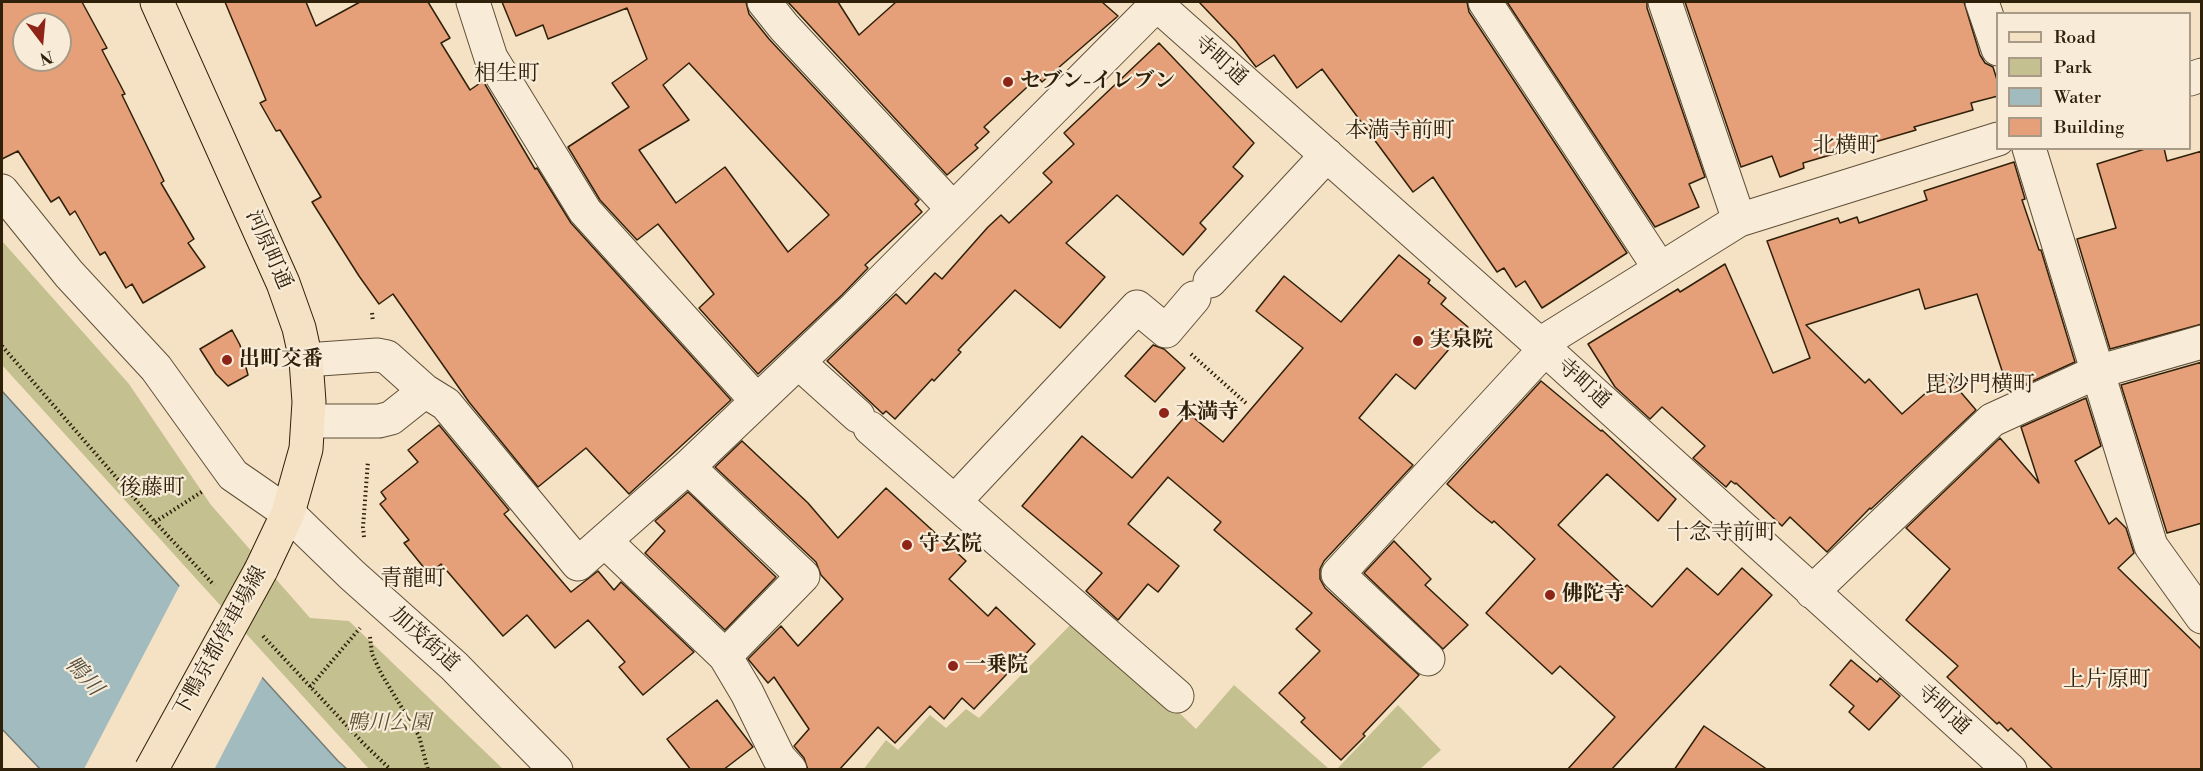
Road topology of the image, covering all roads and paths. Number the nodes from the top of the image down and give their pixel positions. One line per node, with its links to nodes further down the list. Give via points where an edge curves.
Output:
1 (157, 2): 20 (main road, 河原町通, via 283,283)
2 (473, 2): 24 (street, via 491,58 585,211)
3 (764, 2): 13 (street)
4 (1485, 2): 15 (street)
5 (1665, 2): 14 (street)
6 (1982, 2): 8 (street)
7 (1155, 3): 11 (street, 寺町通); 13 (street)
8 (1996, 43)
9 (1996, 140): 14 (street)
10 (2031, 150): 22 (street)
11 (1327, 155): 16 (street); 19 (street, 寺町通)
12 (2, 191): 31 (street, 加茂街道, via 69,274 156,368 232,475)
13 (953, 209): 21 (street)
14 (1739, 220): 15 (street)
15 (1660, 269): 19 (street)
16 (1166, 331): 25 (path); 30 (street, via 1137,307)
17 (2202, 342): 22 (street)
18 (2, 346): 32 (path)
19 (1542, 347): 36 (street, 寺町通); 42 (street, via 1338,574)
20 (306, 360): 23 (street, via 387,357); 26 (main road, 河原町通)
21 (798, 362): 24 (street); 30 (street)
22 (2097, 372): 36 (street, via 1992,420); 37 (street, via 2151,546)
23 (425, 391): 26 (street, via 391,418); 33 (street, via 446,404 578,564)
24 (757, 401): 28 (street)
25 (1246, 404)
26 (309, 421): 31 (main road, 河原町通, via 302,468)
27 (368, 461): 34 (path, via 363,526)
28 (688, 467): 33 (street); 41 (street, via 803,576)
29 (205, 490): 32 (path)
30 (955, 501): 44 (street)
31 (288, 513): 45 (main road, 下鴨京都停車場線, bridge); 48 (street, 加茂街道, via 454,666)
32 (155, 522): 35 (path)
33 (605, 541): 41 (street)
34 (367, 544)
35 (220, 591)
36 (1812, 592): 50 (street, 寺町通)
37 (2202, 617)
38 (370, 632): 47 (path, via 372,654 419,736)
39 (356, 633): 43 (path)
40 (261, 635): 43 (path)
41 (725, 656): 49 (street, via 778,758)
42 (1428, 658)
43 (310, 687): 46 (path)
44 (1177, 696)
45 (151, 770)
46 (391, 770)
47 (428, 770)
48 (556, 770)
49 (790, 770)
50 (2010, 770)

